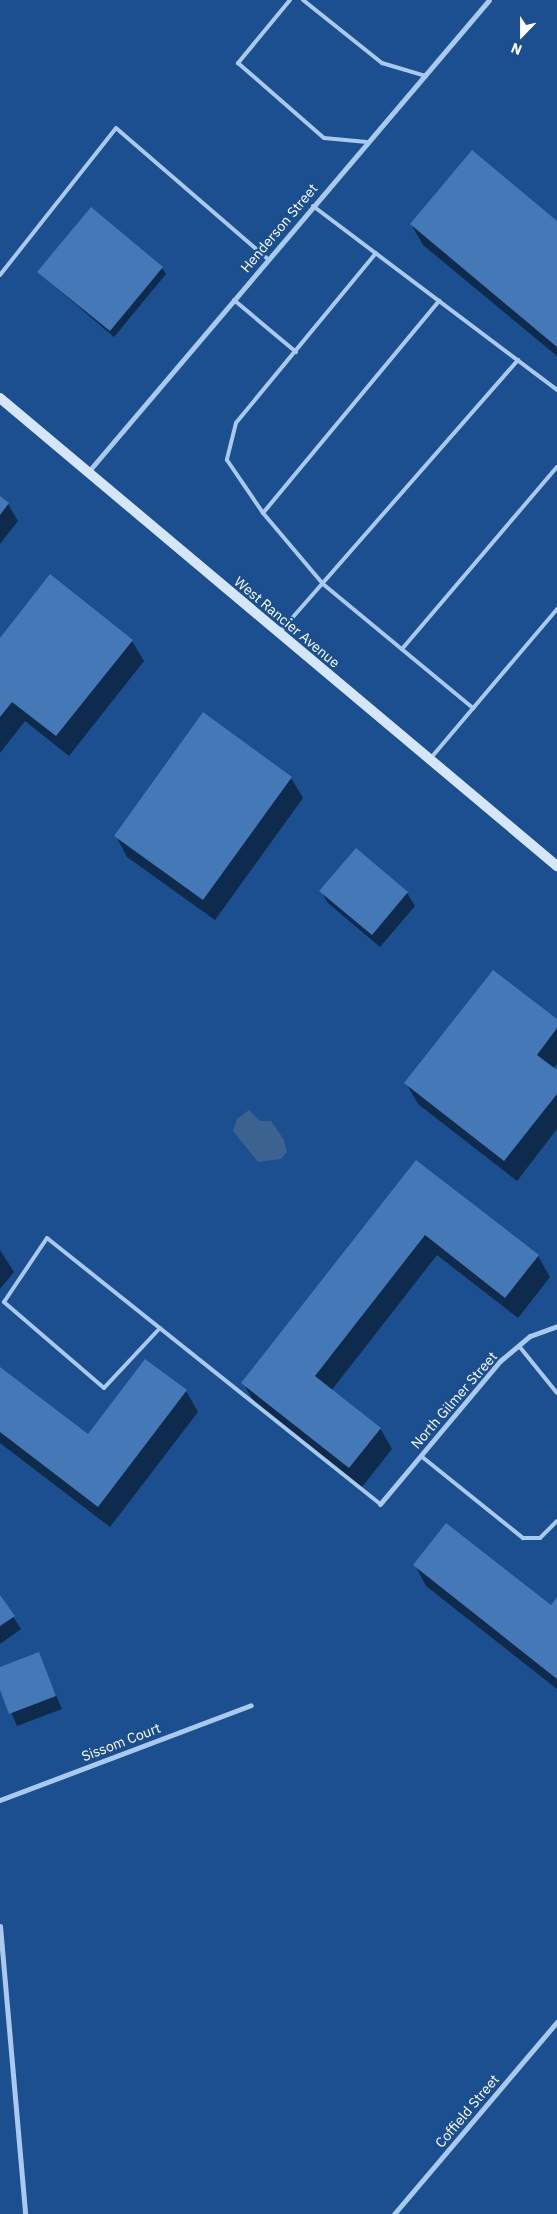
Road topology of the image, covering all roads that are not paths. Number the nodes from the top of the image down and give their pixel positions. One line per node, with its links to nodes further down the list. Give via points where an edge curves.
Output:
1 (290, 0): 5 (lane, via 238,63 324,138)
2 (303, 0): 4 (lane, via 382,63)
3 (489, 0): 4 (street, Henderson Street)
4 (426, 76): 5 (street, Henderson Street)
5 (367, 142): 6 (street, Henderson Street)
6 (313, 206): 7 (lane); 8 (street, Henderson Street)
7 (376, 253): 11 (lane); 12 (lane)
8 (268, 259): 9 (lane, via 116,128); 10 (street, Henderson Street)
9 (0, 275)
10 (234, 300): 12 (lane); 17 (street, Henderson Street)
11 (439, 301): 13 (lane); 18 (lane)
12 (296, 352): 18 (lane, via 236,423 227,460)
13 (518, 360): 14 (lane); 19 (lane)
14 (557, 390)
15 (0, 398): 17 (main road, West Rancier Avenue)
16 (557, 467): 22 (lane)
17 (88, 472): 21 (main road, West Rancier Avenue)
18 (263, 513): 19 (lane)
19 (323, 584): 21 (lane); 22 (lane)
20 (557, 609): 23 (lane)
21 (280, 633): 24 (main road, West Rancier Avenue)
22 (402, 649): 23 (lane)
23 (473, 708): 24 (lane)
24 (430, 759): 25 (main road, West Rancier Avenue)
25 (557, 866)
26 (557, 1326): 28 (street, North Gilmer Street, via 530,1336)
27 (160, 1328): 27 (lane, via 47,1238 4,1302 104,1388); 31 (lane)
28 (518, 1346): 29 (lane); 30 (street, North Gilmer Street, via 500,1361)
29 (557, 1393)
30 (421, 1456): 31 (street, North Gilmer Street); 32 (lane, via 523,1538 540,1538)
31 (380, 1504)
32 (557, 1521)
33 (251, 1705): 34 (street, Sissom Court)
34 (0, 1800)
35 (0, 1926): 37 (street)
36 (557, 2022): 38 (street, Coffield Street)
37 (24, 2214)
38 (394, 2214)

